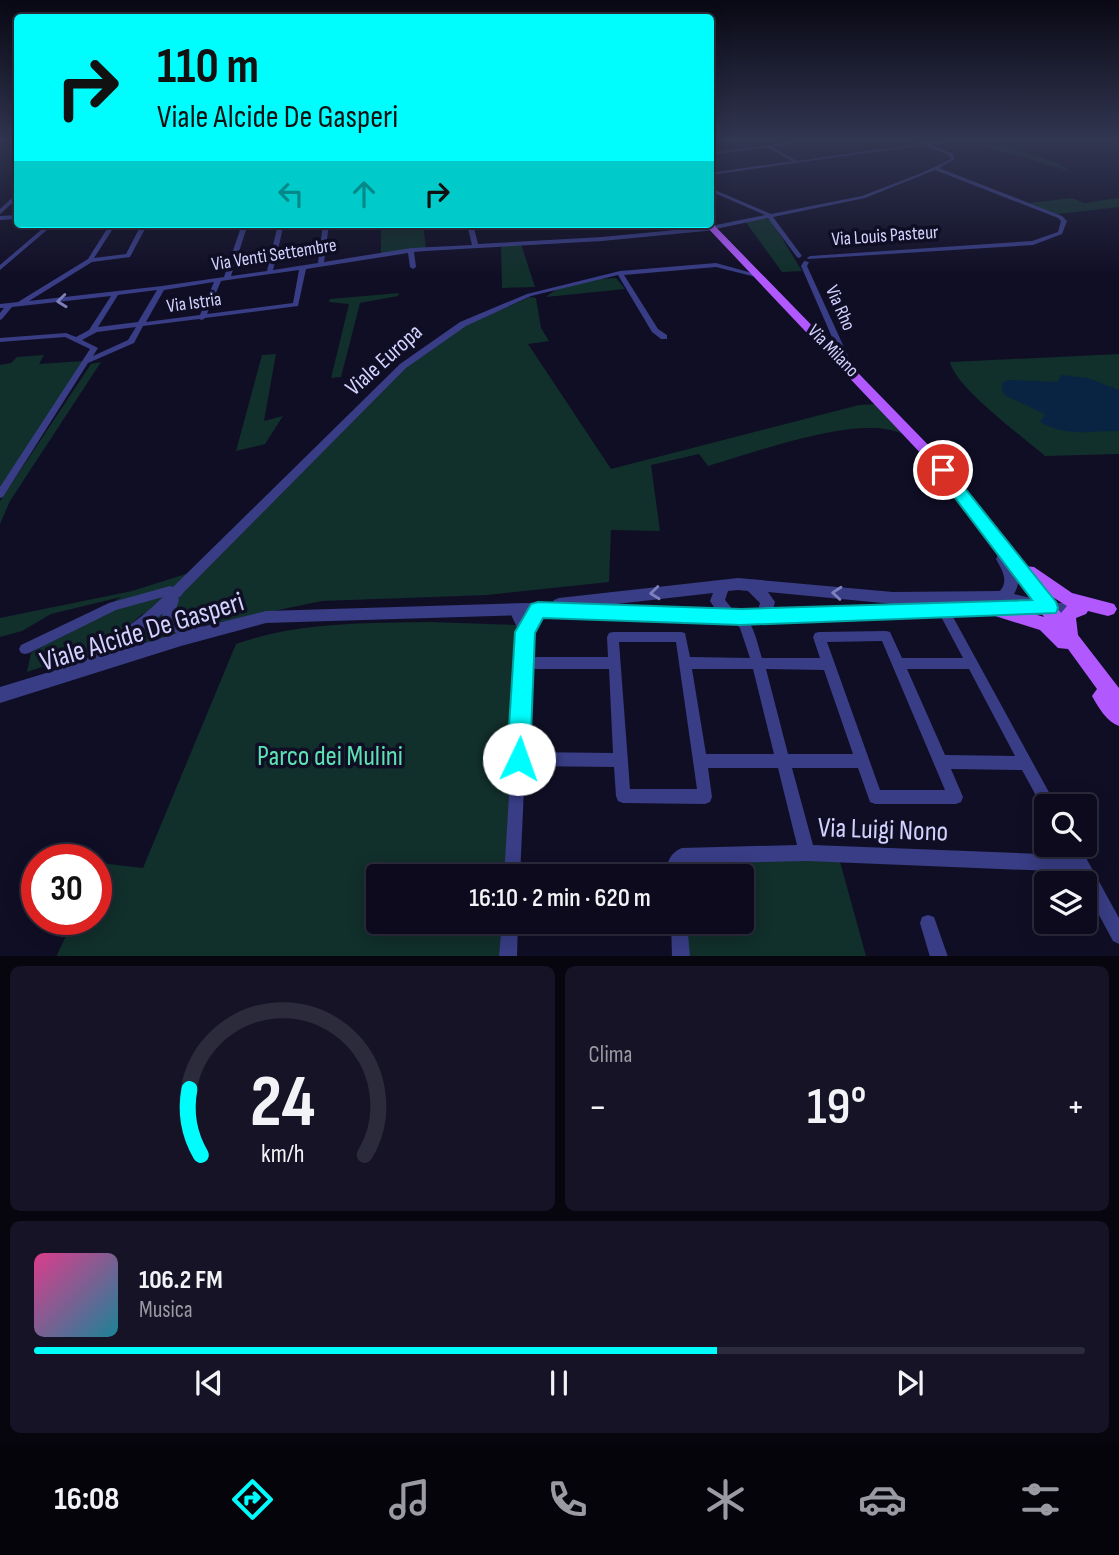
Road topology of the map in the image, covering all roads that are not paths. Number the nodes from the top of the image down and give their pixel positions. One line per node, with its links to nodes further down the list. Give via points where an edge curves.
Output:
1 (893, 186): 6 (street, Via Venti Settembre, via 863,197)
2 (980, 186): 21 (street, Via Louis Pasteur, via 1062,219 1056,236 1040,242)
3 (714, 191): 6 (street)
4 (14, 199): 5 (street)
5 (0, 212)
6 (769, 215): 7 (street, Via Venti Settembre); 21 (street, Via Rho, via 799,256)
7 (714, 225)
8 (46, 228): 27 (street)
9 (110, 228): 20 (street)
10 (142, 228): 20 (street, via 128,256)
11 (244, 228): 31 (street)
12 (280, 228): 28 (street)
13 (325, 228): 23 (street)
14 (471, 228): 17 (street)
15 (693, 228): 17 (street, Via Venti Settembre, via 602,239)
16 (712, 228): 18 (main road, Via Milano)
17 (475, 245): 19 (street, Via Venti Settembre)
18 (733, 249): 22 (main road, Via Milano); 24 (street)
19 (411, 250): 23 (street, Via Venti Settembre); 26 (street)
20 (90, 260): 35 (street)
21 (808, 260): 47 (street, Via Rho, via 804,266)
22 (747, 262): 24 (street); 30 (main road, Via Milano)
23 (321, 263): 25 (street, Via Venti Settembre)
24 (722, 265): 29 (street, Viale Europa); 30 (street, Viale Europa)
25 (303, 266): 28 (street, Via Venti Settembre); 39 (street, Via Istria, via 296,305)
26 (412, 267)
27 (0, 268)
28 (270, 271): 31 (street, Via Venti Settembre)
29 (620, 273): 43 (street); 53 (street, Viale Europa, via 566,284 506,304 423,349)
30 (760, 276): 47 (main road, Via Milano)
31 (227, 278): 32 (street, Via Venti Settembre)
32 (218, 280): 33 (street, Via Venti Settembre); 39 (street)
33 (162, 288): 34 (street, Via Venti Settembre); 40 (street)
34 (115, 294): 35 (street, Via Venti Settembre, one-way to 35); 41 (street)
35 (21, 303): 37 (street, Via Venti Settembre)
36 (0, 306): 37 (street, Via Venti Settembre)
37 (9, 306): 38 (street)
38 (0, 318)
39 (202, 318): 40 (street, Via Istria)
40 (142, 326): 41 (street, Via Istria); 46 (street, via 131,341)
41 (95, 331): 42 (street, Via Istria); 44 (street)
42 (66, 335): 44 (street); 45 (street, Via Istria)
43 (664, 337)
44 (78, 339): 46 (street, via 94,346)
45 (0, 340)
46 (85, 363): 49 (street)
47 (849, 367): 48 (main road, Via Milano)
48 (953, 483): 50 (main road, Via Milano); 54 (street, Via Milano, via 1012,574 1012,589)
49 (0, 495)
50 (1006, 552): 55 (main road, Via Milano); 58 (main road, via 1049,590 1067,599)
51 (723, 585): 52 (street, Viale Alcide De Gasperi); 59 (street, Viale Alcide De Gasperi, one-way to 59); 62 (street, via 717,601)
52 (753, 586): 54 (street, Viale Alcide De Gasperi, one-way to 52); 61 (street, via 768,602)
53 (177, 593): 63 (street, via 168,615 177,628 191,631); 67 (street, via 113,606); 76 (street, Viale Europa, via 116,642)
54 (1000, 604): 55 (street, Viale Alcide De Gasperi); 56 (street, Viale Alcide De Gasperi); 81 (main road, via 1056,633)
55 (1049, 608): 57 (street, Viale Alcide De Gasperi); 66 (main road, Via Milano)
56 (943, 609): 61 (street, Viale Alcide De Gasperi); 71 (street)
57 (1080, 609): 58 (street, Viale Alcide De Gasperi); 66 (main road, via 1066,618)
58 (1114, 609)
59 (522, 611): 60 (street, Viale Alcide De Gasperi); 62 (street, Viale Alcide De Gasperi); 64 (street); 64 (street, via 520,624)
60 (300, 615): 63 (street, Viale Alcide De Gasperi); 79 (street, Viale Alcide De Gasperi, via 235,630)
61 (760, 615): 62 (street, Viale Alcide De Gasperi); 65 (street, via 749,625)
62 (732, 616): 65 (street)
63 (230, 626): 76 (street, Viale Alcide De Gasperi)
64 (525, 632): 68 (street)
65 (748, 633): 72 (street)
66 (1073, 642): 75 (main road, Via Milano)
67 (25, 649)
68 (524, 663): 69 (street); 82 (street)
69 (615, 663): 70 (street, via 613,637 681,637); 83 (street)
70 (685, 663): 72 (street); 84 (street)
71 (973, 663): 74 (street); 88 (street)
72 (758, 664): 73 (street); 85 (street)
73 (829, 664): 74 (street, via 819,637 886,636); 86 (street)
74 (898, 664): 87 (street)
75 (1102, 681): 78 (main road, Via Milano); 80 (main road, Via Milano)
76 (31, 686): 77 (street, Viale Alcide De Gasperi)
77 (0, 695)
78 (1119, 703)
79 (0, 704)
80 (1119, 710)
81 (1119, 717)
82 (519, 759): 83 (street); 92 (street)
83 (621, 760): 84 (street, via 623,796 705,797)
84 (700, 761): 85 (street)
85 (783, 761): 86 (street); 90 (street)
86 (862, 761): 87 (street, via 875,797 956,797)
87 (941, 762): 88 (street)
88 (1026, 762): 89 (street)
89 (1043, 794)
90 (807, 853): 93 (street, Via Luigi Nono, via 682,856); 94 (street, Via Luigi Nono)
91 (1077, 857): 94 (street)
92 (513, 864)
93 (676, 864)
94 (1081, 864): 98 (street)
95 (928, 923): 101 (street)
96 (509, 934): 99 (street)
97 (680, 934): 100 (street)
98 (1119, 935)
99 (508, 956)
100 (681, 956)
101 (939, 956)

